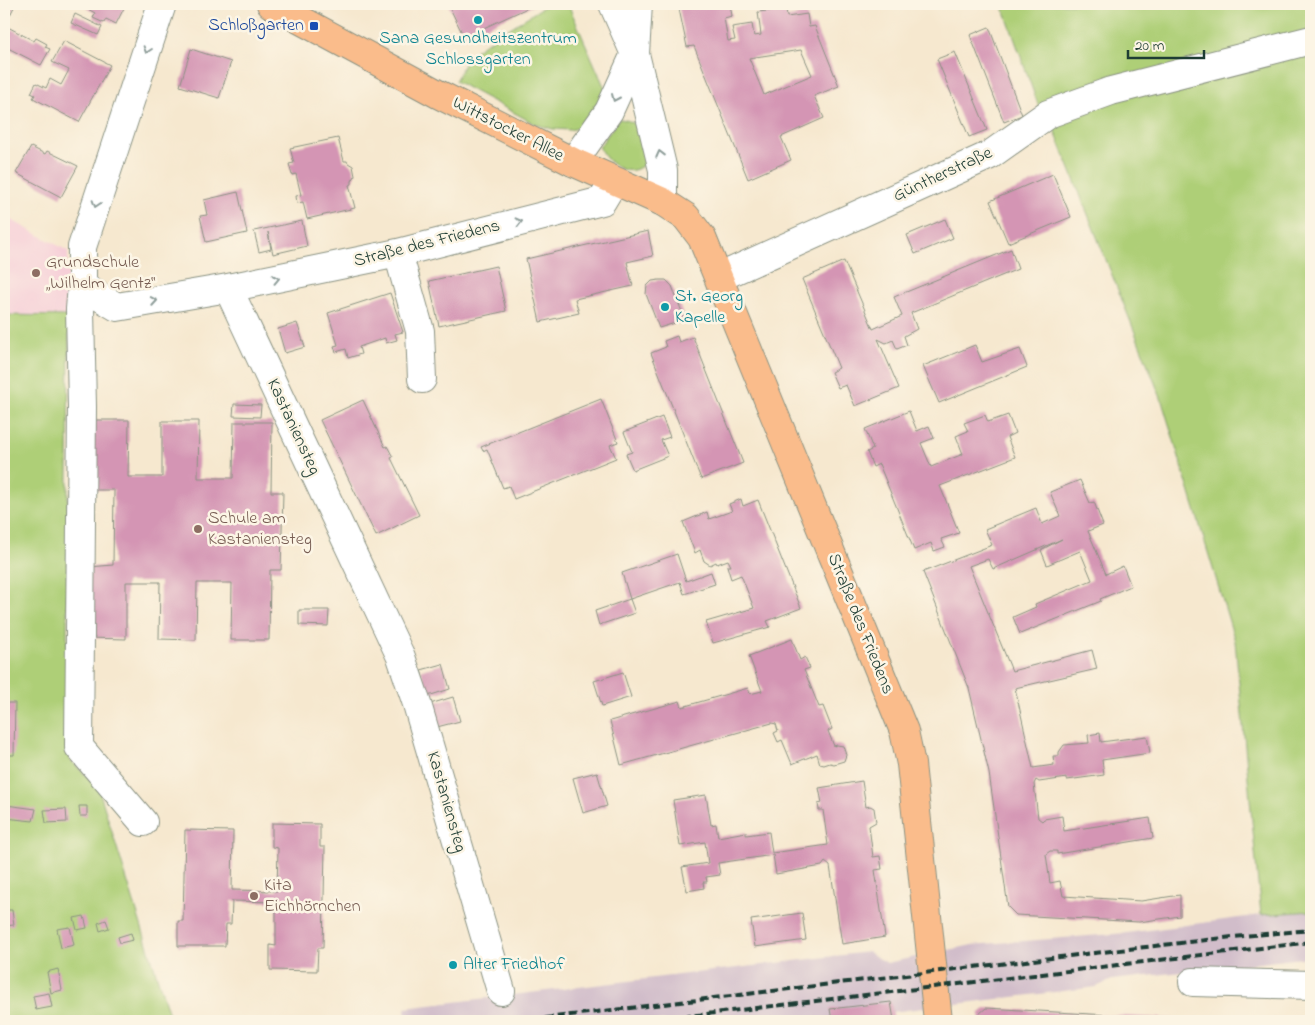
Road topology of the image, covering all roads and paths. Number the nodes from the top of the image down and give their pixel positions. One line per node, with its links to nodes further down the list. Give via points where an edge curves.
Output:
1 (162, 4): 12 (street, one-way to 12, via 82,247)
2 (271, 4): 7 (main road, Wittstocker Allee)
3 (613, 4): 6 (street)
4 (638, 4): 6 (street)
5 (1311, 40): 11 (street, Güntherstraße, via 1111,91 1048,114 990,155)
6 (635, 54): 7 (street, one-way to 7, via 609,112); 9 (street, one-way to 6, via 664,170)
7 (573, 162): 8 (main road, Wittstocker Allee)
8 (614, 181): 9 (main road, Wittstocker Allee); 10 (street, Straße des Friedens, one-way to 8, via 602,201)
9 (663, 202): 11 (main road, Wittstocker Allee, via 686,217 702,238)
10 (398, 253): 13 (street, Straße des Friedens, one-way to 10); 14 (street, via 420,331)
11 (720, 277): 19 (main road, Straße des Friedens, via 904,731 911,764)
12 (82, 286): 13 (street, one-way to 13, via 117,307); 15 (street, via 79,746)
13 (228, 288): 18 (street, Kastaniensteg, via 401,657)
14 (422, 379)
15 (143, 822)
16 (1193, 982): 17 (street)
17 (1311, 984)
18 (501, 991)
19 (938, 1021)

